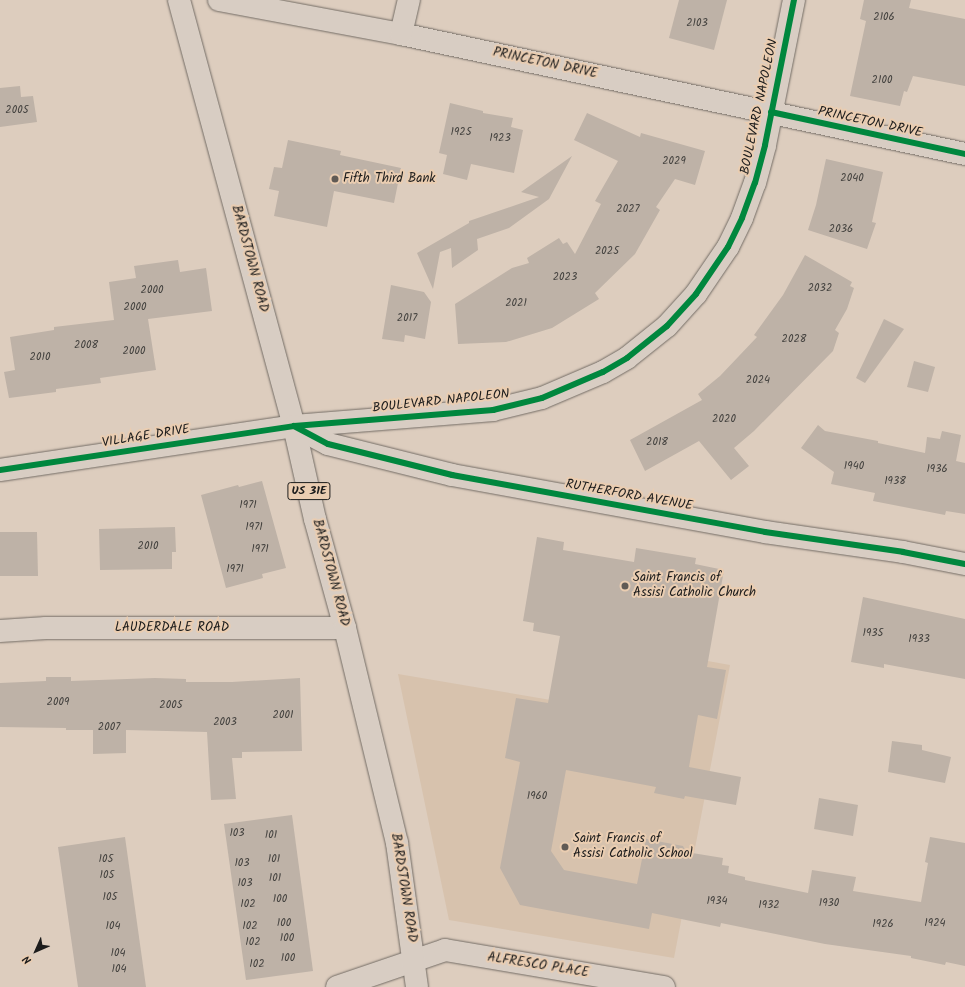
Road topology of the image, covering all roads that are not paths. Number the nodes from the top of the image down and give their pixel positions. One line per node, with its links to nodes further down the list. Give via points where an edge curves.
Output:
1 (179, 0): 8 (street, BARDSTOWN ROAD / US 31E)
2 (218, 0): 5 (street, PRINCETON DRIVE)
3 (409, 0): 5 (street)
4 (794, 0): 6 (street, BOULEVARD NAPOLEON)
5 (402, 34): 6 (street, PRINCETON DRIVE)
6 (771, 112): 7 (street, PRINCETON DRIVE); 8 (street, BOULEVARD NAPOLEON, via 755,183 728,248 696,294 671,321 627,358 573,387 518,405 493,410)
7 (965, 154)
8 (294, 426): 9 (street, VILLAGE DRIVE); 10 (street, RUTHERFORD AVENUE, via 328,444 452,475 765,532 903,552); 11 (street, BARDSTOWN ROAD / US 31E, via 315,519)
9 (0, 470)
10 (965, 564)
11 (345, 628): 12 (street, LAUDERDALE ROAD, via 46,628); 13 (street, BARDSTOWN ROAD / US 31E, via 397,843)
12 (0, 631)
13 (414, 960): 14 (street, ALFRESCO PLACE); 15 (street, BARDSTOWN ROAD / US 31E); 16 (street, ALFRESCO PLACE, via 445,950)
14 (337, 987)
15 (416, 987)
16 (664, 987)

